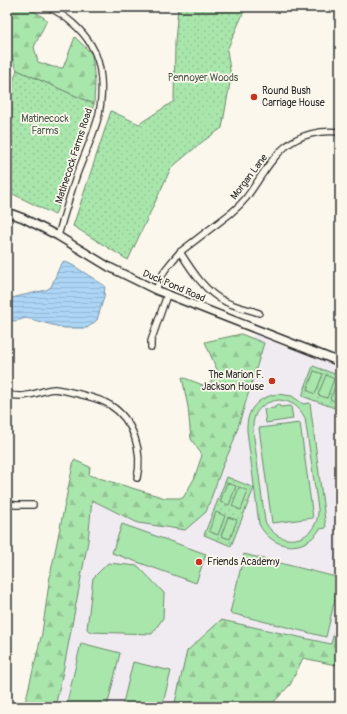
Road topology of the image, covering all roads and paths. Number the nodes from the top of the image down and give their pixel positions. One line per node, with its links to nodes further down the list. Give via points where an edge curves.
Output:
1 (48, 7): 2 (street, Matinecock Farms Road)
2 (59, 10): 5 (street, Matinecock Farms Road, via 92,45 100,70 102,88 94,130 76,176)
3 (340, 132): 6 (street, Morgan Lane, via 314,133 286,146 238,207)
4 (7, 212): 5 (street, Duck Pond Road)
5 (58, 236): 7 (street, Duck Pond Road, via 109,267)
6 (180, 252): 7 (street, Morgan Lane, via 165,270); 9 (street, via 192,272 208,290 226,302)
7 (156, 290): 8 (street, Duck Pond Road)
8 (167, 295): 10 (street); 11 (street, Duck Pond Road)
9 (259, 313)
10 (151, 347)
11 (340, 362)
12 (7, 394): 13 (street, via 28,395 56,389 95,398 112,406 129,423 135,437 139,469)
13 (136, 478)
14 (7, 504): 15 (street)
15 (33, 505)

